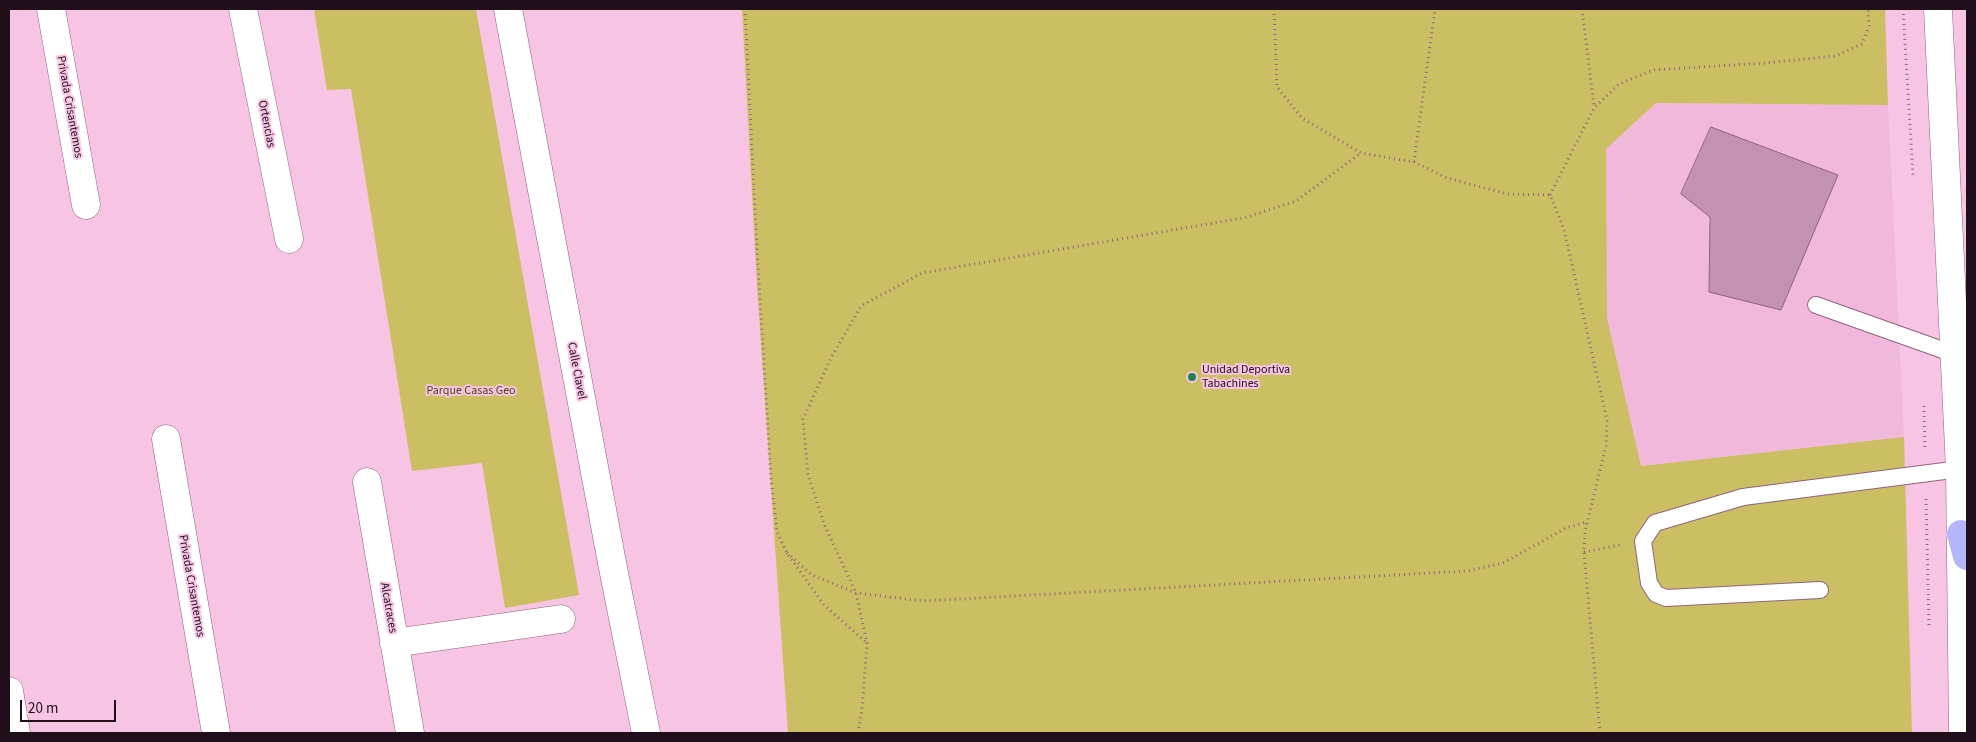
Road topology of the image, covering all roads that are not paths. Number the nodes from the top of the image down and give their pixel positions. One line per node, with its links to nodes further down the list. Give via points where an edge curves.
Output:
1 (51, 9): 5 (street, Privada Crisantemos)
2 (243, 9): 6 (street, Ortencias)
3 (508, 9): 20 (street, Calle Clavel)
4 (1938, 9): 8 (street)
5 (86, 206)
6 (289, 239)
7 (1816, 305): 8 (lane)
8 (1954, 354): 10 (street)
9 (166, 439): 18 (street, Privada Crisantemos)
10 (1960, 469): 12 (street); 13 (lane, via 1743,497 1655,523 1644,541 1649,583 1656,594 1666,598)
11 (367, 482): 15 (street, Alcatraces)
12 (1964, 545): 21 (street)
13 (1820, 590)
14 (561, 619): 15 (street)
15 (394, 643): 19 (street, Alcatraces)
16 (9, 691): 17 (street)
17 (16, 733)
18 (216, 733)
19 (410, 733)
20 (646, 733)
21 (1963, 733)

